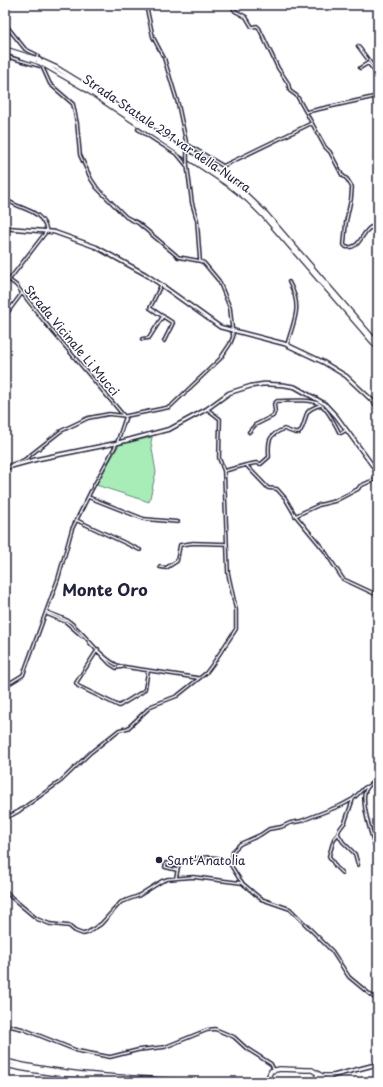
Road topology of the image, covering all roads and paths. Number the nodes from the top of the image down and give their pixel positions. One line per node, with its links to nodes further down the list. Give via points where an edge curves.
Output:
1 (146, 5): 14 (street, via 153,37 164,58 177,100)
2 (231, 5): 11 (street, via 235,11 246,16 252,27 259,28 290,91 297,96)
3 (5, 24): 7 (street, via 24,49 37,55)
4 (358, 46): 9 (street)
5 (5, 50): 7 (highway, Strada Statale 291 var della Nurra, bridge)
6 (5, 56): 7 (street)
7 (44, 65): 17 (highway, Strada Statale 291 var della Nurra, via 63,71 100,94 232,184); 21 (street, via 50,84 73,104 80,154 97,188 126,217 138,223 178,257)
8 (360, 68): 9 (street, via 368,63)
9 (378, 74)
10 (378, 96): 11 (street)
11 (305, 112): 12 (street)
12 (312, 123): 14 (street, via 223,166); 20 (street, via 342,175 352,187 344,245 348,248 354,247 371,227)
13 (138, 129): 15 (street, via 178,155)
14 (187, 145): 15 (street, bridge)
15 (187, 165): 21 (street, via 192,204 197,220)
16 (5, 200): 19 (street, via 35,212 46,225)
17 (265, 215): 32 (highway, Strada Statale 291 var della Nurra); 34 (highway, Strada Statale 291 var della Nurra)
18 (5, 228): 19 (street)
19 (47, 231): 23 (street); 25 (street, via 96,247)
20 (378, 234)
21 (200, 261): 29 (street, via 220,281 230,308)
22 (5, 277): 23 (street, Strada Vicinale Li Mucci)
23 (9, 280): 26 (street, Strada Vicinale Li Mucci)
24 (289, 282): 33 (street, via 293,289 297,313)
25 (162, 285): 28 (street, via 150,308); 29 (street, via 220,328)
26 (22, 293): 27 (street); 38 (street, Strada Vicinale Li Mucci)
27 (5, 316)
28 (163, 316): 30 (street, via 149,338); 31 (street, via 173,323)
29 (232, 330): 33 (street); 38 (street, via 233,337 220,359 170,407)
30 (142, 339)
31 (164, 341)
32 (378, 344)
33 (287, 345): 36 (street, via 346,376)
34 (378, 348)
35 (321, 405): 39 (street, via 339,432); 40 (street, via 304,401 276,402 273,416 255,425); 42 (street, via 307,412 299,433 284,429 272,435 270,456 261,464)
36 (378, 406)
37 (207, 409): 39 (street, via 234,391 264,384 284,385 302,390 325,404); 41 (street, via 170,429); 44 (street, via 220,419 219,458)
38 (125, 416): 41 (street); 43 (street, via 109,414 88,418 61,431 24,460)
39 (346, 430): 45 (street)
40 (249, 432)
41 (117, 443): 43 (street); 47 (street)
42 (246, 465): 44 (street); 48 (street, via 268,488 277,489 286,498)
43 (5, 468)
44 (224, 470): 51 (street)
45 (378, 473)
46 (378, 478): 48 (street, via 335,501)
47 (88, 497): 49 (street); 50 (street, via 144,519)
48 (295, 516): 54 (street, via 324,550 343,579)
49 (76, 520): 52 (street); 55 (street)
50 (178, 522)
51 (227, 544): 53 (street, via 180,545 177,561 166,568); 58 (street, via 228,573 236,610 236,630 212,665)
52 (140, 550)
53 (160, 567)
54 (378, 597)
55 (47, 613): 56 (street, via 69,622); 59 (street, via 23,675)
56 (98, 650): 57 (street, via 115,664); 57 (street, via 76,683 119,706 145,689)
57 (148, 670): 58 (street)
58 (199, 678): 63 (street, via 178,696 151,706 128,728 119,730 90,753 61,781)
59 (5, 686)
60 (378, 778): 61 (street)
61 (368, 786): 62 (street); 65 (street, via 364,798)
62 (353, 799): 64 (street); 67 (street, via 301,821 269,829 240,844 234,851)
63 (5, 820)
64 (338, 834): 68 (street, via 355,854); 70 (street, via 329,856)
65 (378, 854)
66 (178, 865): 67 (street, via 200,857 223,860); 69 (street); 69 (street, via 166,863 165,867)
67 (230, 865): 72 (street)
68 (358, 865)
69 (177, 870): 71 (street)
70 (342, 872)
71 (176, 878): 72 (street); 73 (street, via 162,881 138,896 121,902 101,924 83,934 69,926 50,924 37,919)
72 (242, 883): 74 (street, via 261,899 290,909 332,951 349,977)
73 (5, 890)
74 (378, 1001)
75 (5, 1025): 78 (street, via 23,1029 78,1052 110,1057 165,1047 215,1029 234,1038 271,1064)
76 (5, 1063): 82 (highway, via 43,1072); 83 (highway, via 77,1073)
77 (378, 1064): 80 (street)
78 (274, 1070): 79 (highway, via 310,1070); 84 (highway, via 269,1074)
79 (318, 1075): 80 (highway); 81 (highway); 85 (highway)
80 (332, 1076): 81 (street)
81 (323, 1081)
82 (154, 1082)
83 (189, 1082)
84 (268, 1082)
85 (316, 1082)

